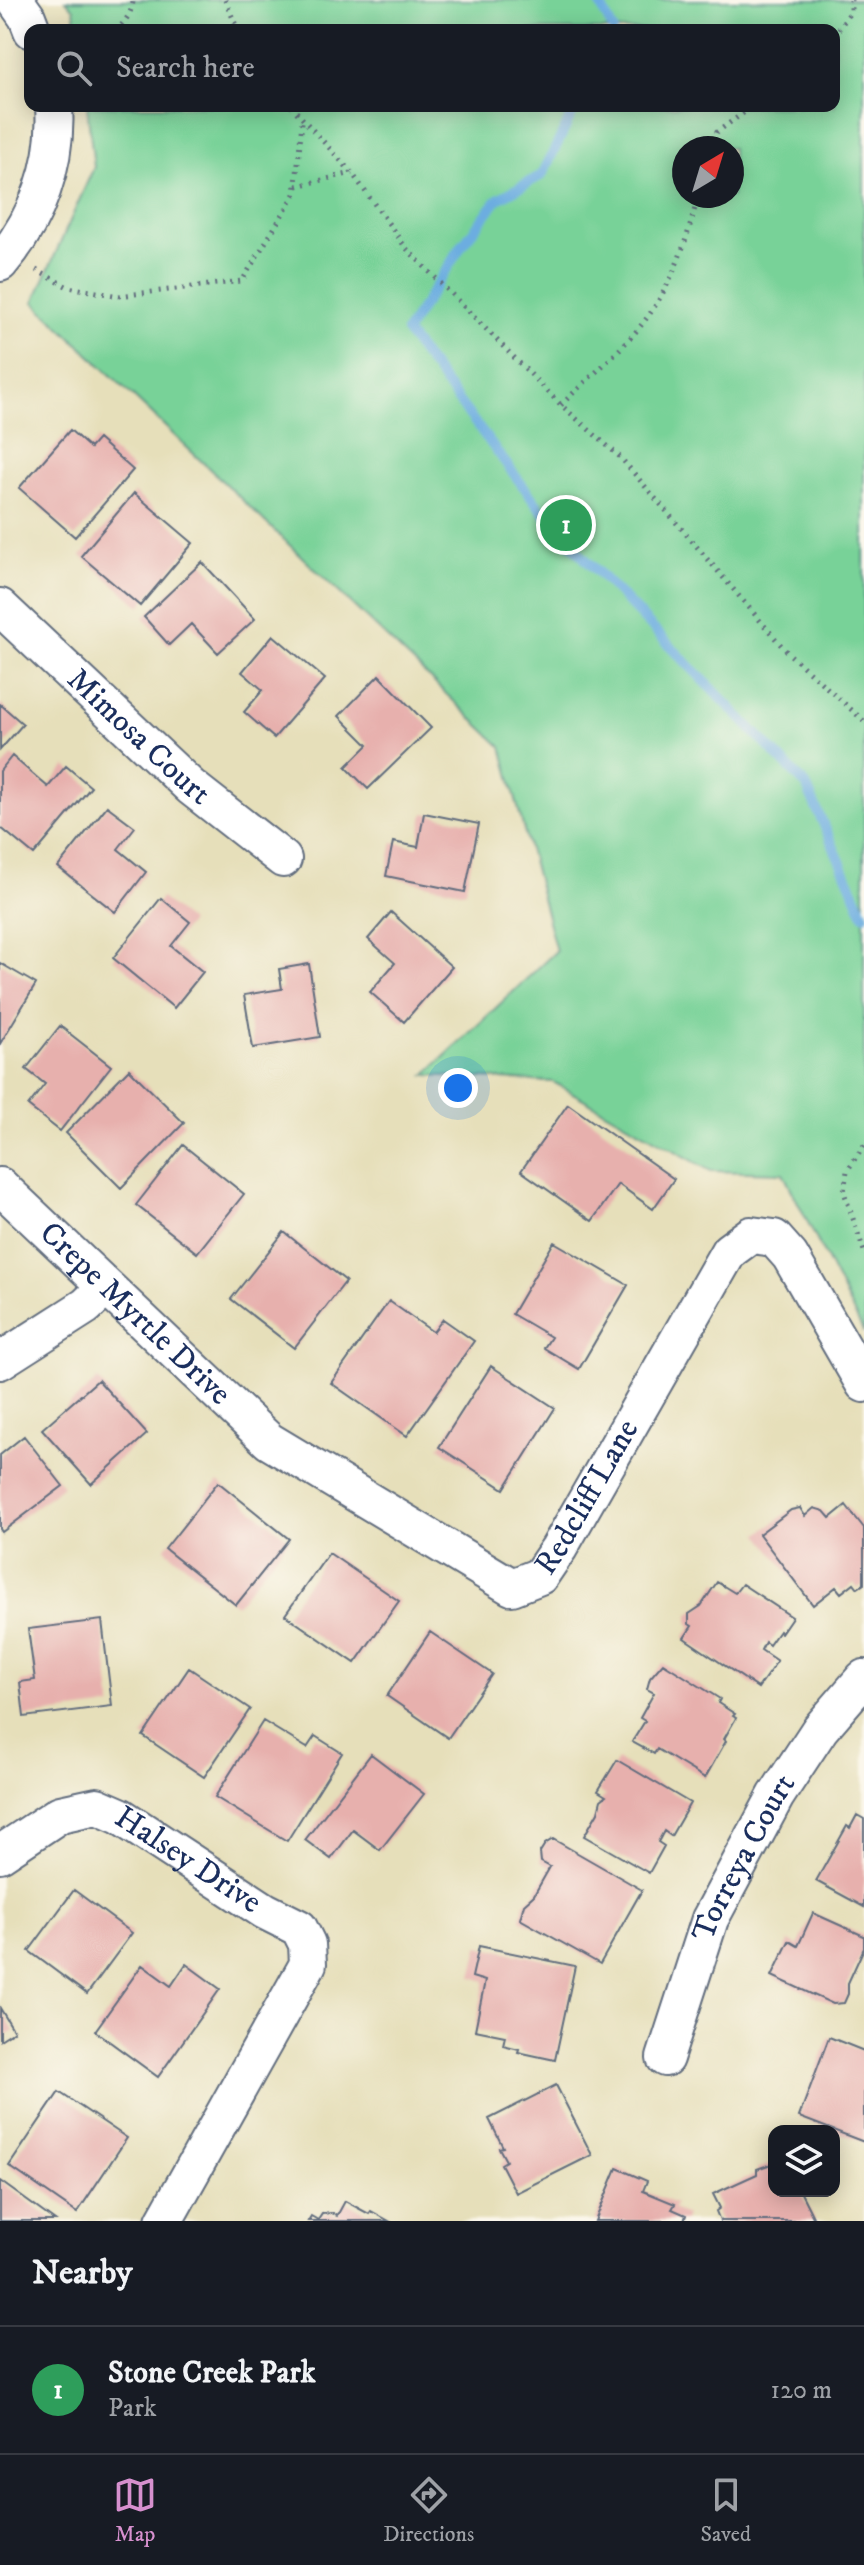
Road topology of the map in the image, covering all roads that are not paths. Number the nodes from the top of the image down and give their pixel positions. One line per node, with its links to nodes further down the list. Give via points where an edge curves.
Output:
1 (15, 0): 2 (street)
2 (30, 24)
3 (54, 112): 4 (street, via 55,135 42,190 18,242)
4 (0, 263)
5 (0, 607): 6 (street, Mimosa Court, via 191,787)
6 (283, 859)
7 (0, 1186): 8 (street, Crepe Myrtle Drive)
8 (105, 1288): 9 (street); 11 (street, Crepe Myrtle Drive)
9 (0, 1361)
10 (864, 1384): 11 (street, Redcliff Lane, via 790,1256 774,1238 751,1235 729,1251 540,1576 512,1587)
11 (269, 1441)
12 (864, 1678): 14 (street, Torreya Court, via 820,1729 776,1796 710,1919)
13 (0, 1854): 15 (street, Halsey Drive, via 60,1814 97,1806 299,1928 307,1944 308,1964)
14 (665, 2058)
15 (164, 2221)

